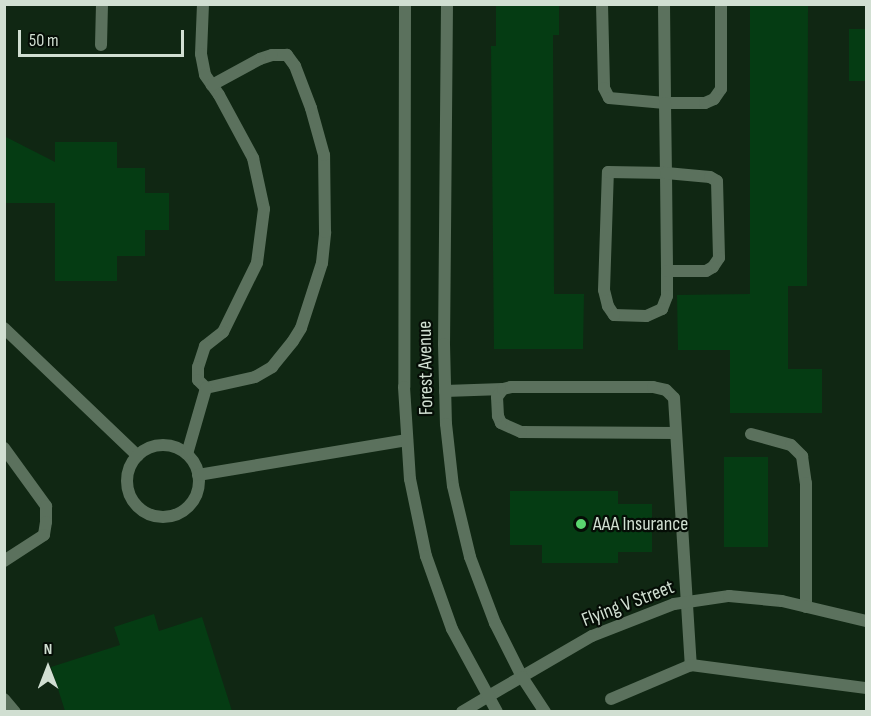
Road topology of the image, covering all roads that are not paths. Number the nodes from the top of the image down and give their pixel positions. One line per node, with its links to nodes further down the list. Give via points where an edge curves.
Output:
1 (102, 4): 8 (street)
2 (203, 4): 9 (street, via 201,54 205,75)
3 (405, 4): 19 (street, Forest Avenue, via 404,387)
4 (447, 4): 16 (street, Forest Avenue)
5 (602, 4): 10 (street, via 604,88 609,98)
6 (664, 4): 10 (street)
7 (721, 4): 10 (street, via 721,89 705,103)
8 (101, 45)
9 (212, 85): 14 (street, via 253,158 264,208 257,263 223,332 205,346 198,366 198,380); 14 (street, via 260,59 287,55 311,108 324,156 325,232 322,263 294,341 272,367 255,377)
10 (665, 103): 11 (street)
11 (666, 172): 12 (street); 12 (street, via 717,181 720,246 719,258 706,271); 12 (street, via 608,172 604,290 614,315 646,316 662,309 667,296)
12 (667, 271)
13 (4, 328): 22 (street)
14 (206, 388): 21 (street)
15 (502, 390): 16 (street); 17 (street, via 666,390 674,398); 17 (street, via 497,397 501,423 521,432)
16 (445, 391): 29 (street, Forest Avenue, via 453,486 470,557 495,623)
17 (676, 433): 25 (street)
18 (751, 434): 26 (street, via 791,446 802,456 806,483)
19 (408, 440): 23 (street); 31 (street, Forest Avenue, via 410,479 426,556 452,629)
20 (4, 448): 24 (street, via 46,506 46,522 44,535)
21 (187, 454): 22 (street, via 165,446 153,447); 23 (street)
22 (138, 456): 23 (street, via 129,470 129,493 143,512 155,516 178,514 188,507 195,498)
23 (198, 475)
24 (4, 561)
25 (686, 602): 26 (street, Flying V Street, via 729,596); 28 (street); 29 (street, Flying V Street, via 592,636)
26 (806, 607): 27 (street, Flying V Street)
27 (867, 621)
28 (691, 665): 30 (street); 33 (street)
29 (522, 676): 31 (street, Flying V Street); 37 (street, Forest Avenue)
30 (867, 688)
31 (487, 697): 35 (street, Flying V Street); 36 (street, Forest Avenue)
32 (4, 699): 34 (street)
33 (611, 699)
34 (15, 711)
35 (462, 711)
36 (497, 711)
37 (545, 711)

